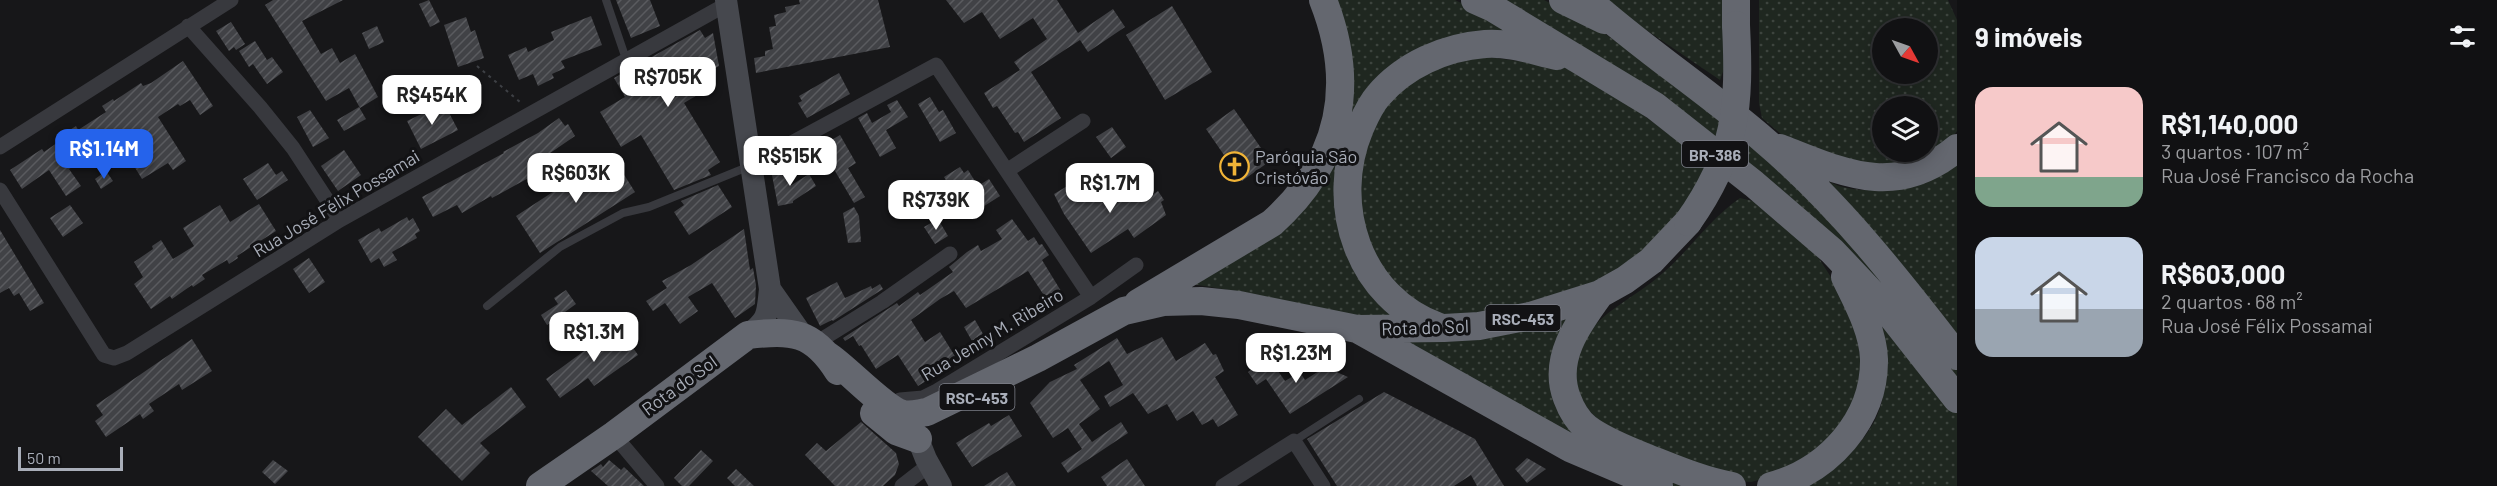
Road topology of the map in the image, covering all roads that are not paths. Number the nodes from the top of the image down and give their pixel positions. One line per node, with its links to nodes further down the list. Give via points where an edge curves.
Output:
1 (231, 0): 9 (street)
2 (606, 0): 11 (lane)
3 (1323, 0): 28 (highway, via 1332,23 1343,84 1330,140 1306,185 1272,223)
4 (1475, 0): 12 (highway, BR-386)
5 (1563, 0): 10 (highway, BR-386)
6 (1588, 0): 10 (highway)
7 (726, 2): 11 (street, Rua José Félix Possamai); 17 (street)
8 (1736, 12): 25 (highway, Rota do Sol / RSC-453, bridge, via 1737,75 1732,129 1716,178 1688,222 1651,261)
9 (188, 26): 15 (street); 20 (street, via 293,148)
10 (1617, 26): 14 (highway, BR-386)
11 (626, 59): 20 (street, Rua José Félix Possamai)
12 (1591, 68): 21 (highway, BR-386, via 1655,106); 29 (highway, via 1508,45 1458,48 1429,57 1405,72 1376,98 1364,119 1347,174 1347,204 1355,242 1389,296 1424,321)
13 (1083, 121): 18 (street)
14 (1767, 143): 16 (highway, via 1845,173 1883,178 1906,176 1928,168); 33 (highway, BR-386, via 1840,213)
15 (0, 147)
16 (1957, 148)
17 (751, 165): 18 (street, via 936,65); 24 (street); 27 (lane, via 649,207 623,213 560,247)
18 (1008, 170): 26 (street)
19 (0, 189): 20 (street, Rua José Félix Possamai, via 104,355 114,358)
20 (340, 220)
21 (1832, 251): 38 (highway, BR-386, via 1883,305); 52 (highway, via 1869,333 1874,359 1870,394 1857,423 1839,446 1804,473)
22 (950, 254): 32 (street)
23 (1136, 266): 26 (street, Rua Jenny M. Ribeiro)
24 (771, 289): 31 (street, via 763,323); 32 (street)
25 (1600, 294): 29 (highway, Rota do Sol / RSC-453, via 1530,316); 51 (highway, via 1576,327 1565,352 1564,390 1571,409 1586,428 1613,443 1677,470)
26 (1091, 297): 36 (street, Rua Jenny M. Ribeiro, via 930,395 909,401)
27 (487, 306)
28 (1124, 311): 30 (highway, Rota do Sol / RSC-453, via 1163,302 1201,301); 34 (highway, Rota do Sol / RSC-453)
29 (1444, 328): 30 (highway, Rota do Sol / RSC-453)
30 (1357, 329): 50 (highway, via 1570,448)
31 (748, 335): 32 (highway, via 785,332); 40 (highway, Rota do Sol)
32 (815, 345): 36 (highway); 41 (highway, via 884,422)
33 (1957, 356)
34 (1038, 358): 35 (highway, Rota do Sol / RSC-453); 41 (highway, Rota do Sol / RSC-453)
35 (982, 384): 39 (highway, Rota do Sol / RSC-453, via 927,412); 41 (highway, via 928,422)
36 (876, 396): 39 (highway)
37 (1359, 399): 42 (lane)
38 (1957, 399)
39 (902, 414): 41 (highway)
40 (614, 435): 44 (highway, Rota do Sol); 45 (street)
41 (918, 439): 43 (street)
42 (1294, 441): 48 (street); 49 (street)
43 (929, 465): 46 (street); 47 (street)
44 (540, 486)
45 (657, 486)
46 (902, 486)
47 (941, 486)
48 (1223, 486)
49 (1323, 486)
50 (1659, 486)
51 (1732, 486)
52 (1771, 486)

